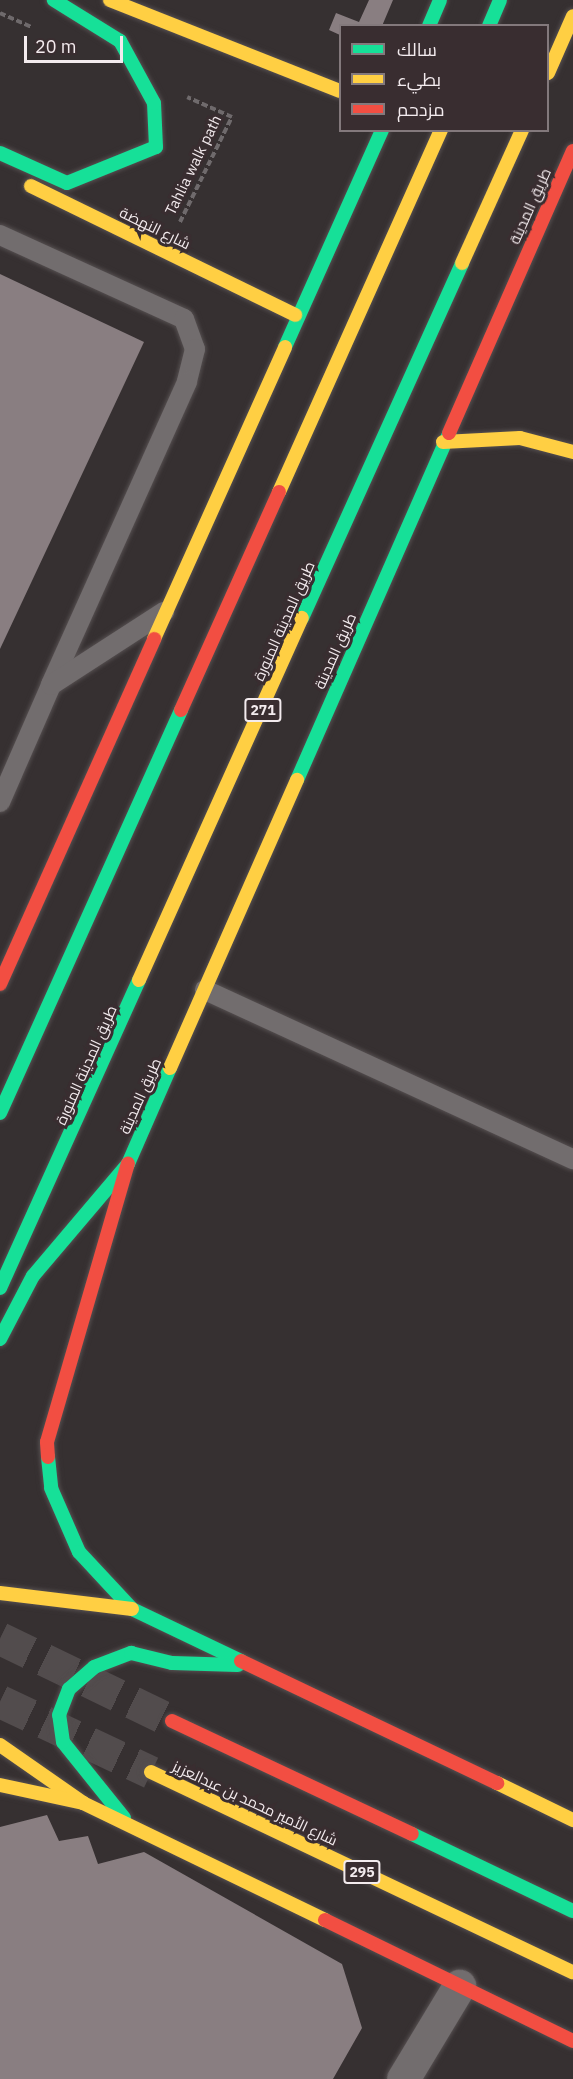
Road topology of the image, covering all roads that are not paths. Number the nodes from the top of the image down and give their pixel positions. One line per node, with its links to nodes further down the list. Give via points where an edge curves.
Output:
1 (54, 0): 13 (main road, via 120,41 154,103 156,147 67,183)
2 (110, 0): 9 (main road)
3 (440, 0): 6 (main road)
4 (500, 0): 7 (main road)
5 (573, 16): 8 (main road)
6 (430, 24)
7 (490, 24)
8 (549, 71)
9 (339, 91)
10 (381, 132): 17 (main road)
11 (440, 132): 25 (main road)
12 (521, 132): 29 (main road, طريق المدينة المنورة / 271)
13 (0, 153)
14 (571, 160): 18 (main road, طريق المدينة)
15 (21, 182): 17 (main road, شارع النهضة)
16 (0, 235): 21 (lane, via 184,319 195,349 187,382)
17 (295, 315): 20 (main road)
18 (443, 442): 19 (main road, via 520,438); 24 (main road, طريق المدينة)
19 (573, 452)
20 (164, 612): 21 (lane); 23 (main road)
21 (51, 686): 22 (lane)
22 (0, 802)
23 (0, 984)
24 (205, 990): 26 (lane); 27 (main road, طريق المدينة)
25 (0, 1113)
26 (573, 1159)
27 (128, 1164): 28 (main road); 33 (main road, via 47,1442 51,1488 79,1552)
28 (33, 1276): 30 (main road); 31 (main road)
29 (0, 1288)
30 (0, 1308)
31 (0, 1339)
32 (0, 1593): 33 (main road)
33 (132, 1609): 34 (main road)
34 (251, 1666): 40 (main road); 41 (main road, via 172,1663 131,1653 94,1667 69,1689 59,1715 63,1742)
35 (172, 1721): 42 (main road)
36 (0, 1745): 39 (main road)
37 (151, 1772): 43 (main road, شارع الأمير محمد بن عبدالعزيز / 295)
38 (0, 1785): 39 (main road)
39 (83, 1803): 41 (main road)
40 (573, 1820)
41 (131, 1826): 44 (main road)
42 (573, 1911)
43 (573, 1972)
44 (459, 1986): 45 (main road); 46 (street)
45 (573, 2041)
46 (403, 2079)

